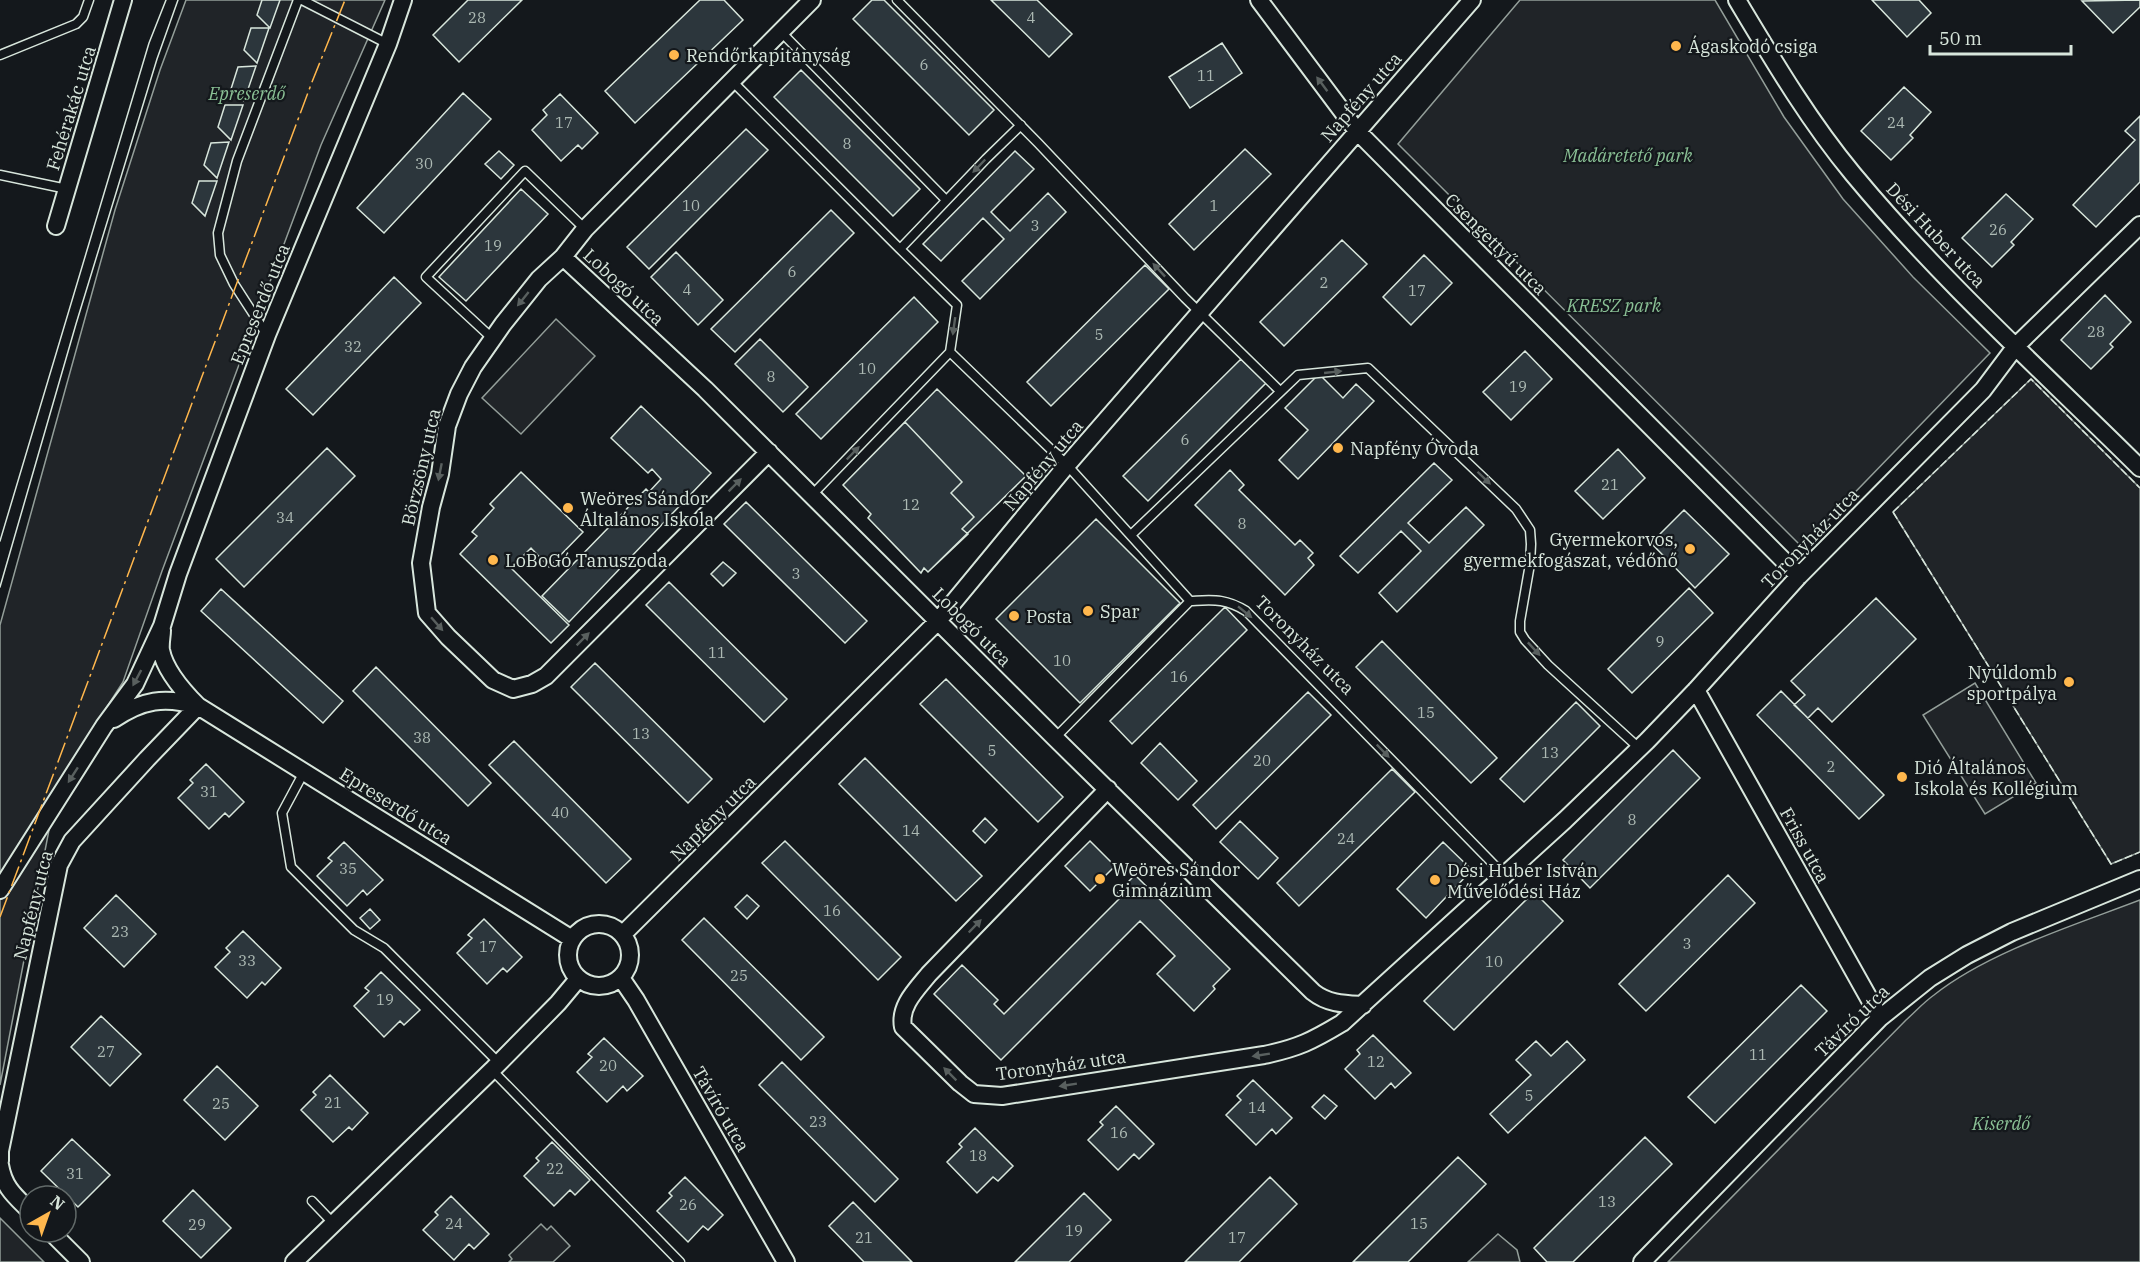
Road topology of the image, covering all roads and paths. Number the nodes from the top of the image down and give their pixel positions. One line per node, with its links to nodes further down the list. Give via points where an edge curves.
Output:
1 (89, 0): 12 (lane, via 76,24)
2 (123, 0): 17 (street, Fehérakác utca)
3 (300, 0): 11 (lane); 25 (lane, via 237,161 218,233 220,255)
4 (403, 0): 11 (street, Epreserdő utca)
5 (812, 0): 10 (street, Börzsöny utca)
6 (897, 0): 14 (lane)
7 (1260, 0): 15 (street, Csengettyű utca, one-way to 7)
8 (1472, 0): 15 (street, Napfény utca)
9 (1737, 0): 27 (street, Dési Huber utca, via 1792,91 1852,173 1912,241)
10 (781, 32): 13 (street, Börzsöny utca); 18 (lane)
11 (388, 44): 25 (street, Epreserdő utca)
12 (0, 55)
13 (732, 81): 21 (street, Börzsöny utca); 22 (lane)
14 (1021, 125): 18 (lane, one-way to 18); 24 (lane, one-way to 14)
15 (1357, 130): 24 (street, Napfény utca); 35 (street, Csengettyű utca)
16 (0, 175): 17 (lane)
17 (67, 189): 20 (street, Fehérakác utca)
18 (946, 200): 22 (lane)
19 (2140, 225): 27 (street, Toronyház utca)
20 (56, 226)
21 (585, 229): 23 (street, Börzsöny utca); 26 (lane, via 525,171 426,277)
22 (900, 249): 28 (lane, one-way to 28, via 957,305)
23 (563, 257): 26 (street, Börzsöny utca, one-way to 26, via 539,279); 30 (street, Lobogó utca)
24 (1199, 313): 29 (lane); 31 (street, Napfény utca)
25 (267, 335): 38 (street, Epreserdő utca)
26 (492, 339): 30 (street, Börzsöny utca, one-way to 30, via 459,394 447,426 421,563 427,613 493,680 513,689 546,676)
27 (2016, 346): 32 (street, Dési Huber utca); 35 (street, Toronyház utca, via 1983,390)
28 (950, 352): 31 (lane); 33 (lane, one-way to 28)
29 (1280, 391): 34 (lane); 43 (lane, one-way to 43, via 1298,375 1368,368 1516,508 1530,530 1531,544 1520,632 1548,665)
30 (769, 452): 33 (street, Lobogó utca)
31 (1067, 465): 34 (lane); 37 (street, Napfény utca)
32 (2140, 468)
33 (812, 495): 37 (street, Lobogó utca)
34 (1131, 536): 36 (lane)
35 (1799, 576): 39 (street, Toronyház utca)
36 (1190, 601): 42 (lane); 46 (lane, Toronyház utca, one-way to 46, via 1232,603 1246,611)
37 (938, 621): 42 (street, Lobogó utca); 49 (street, Napfény utca)
38 (162, 626): 40 (street, Epreserdő utca, via 161,650 181,688); 41 (street, Epreserdő utca, one-way to 41, via 135,684)
39 (1696, 690): 43 (street, Toronyház utca); 54 (street, Friss utca)
40 (198, 706): 41 (street, Epreserdő utca, via 177,700 155,701 129,709); 44 (street, Epreserdő utca); 56 (street, Napfény utca, via 72,841 59,864 0,1151)
41 (105, 726): 48 (street, Epreserdő utca, one-way to 48)
42 (1055, 738): 45 (street, Lobogó utca)
43 (1639, 748): 46 (street, Toronyház utca)
44 (304, 771): 50 (street, Epreserdő utca); 55 (lane, via 282,813 291,867 354,930 384,948)
45 (1108, 789): 53 (street, Lobogó utca, via 1320,998); 53 (street, Toronyház utca, one-way to 45, via 1312,1041 1264,1055 1002,1096 974,1094 960,1083 903,1027 905,1005 929,974)
46 (1504, 875): 53 (street, Toronyház utca)
47 (2140, 879): 54 (street, Távíró utca, via 1966,955)
48 (0, 890)
49 (623, 934): 50 (street, via 611,926 597,924 584,927); 51 (street, via 630,956)
50 (572, 939): 52 (street, via 569,964)
51 (621, 978): 52 (street, via 600,986); 64 (street, Távíró utca)
52 (578, 979): 55 (street)
53 (1363, 1005)
54 (1880, 1018): 65 (street, Távíró utca)
55 (495, 1067): 59 (street); 63 (lane)
56 (1, 1169): 57 (street, Napfény utca, via 10,1191)
57 (18, 1199)
58 (312, 1201): 59 (lane)
59 (334, 1224): 62 (street)
60 (63, 1244): 61 (street)
61 (81, 1262)
62 (294, 1262)
63 (680, 1262)
64 (786, 1262)
65 (1642, 1262)

